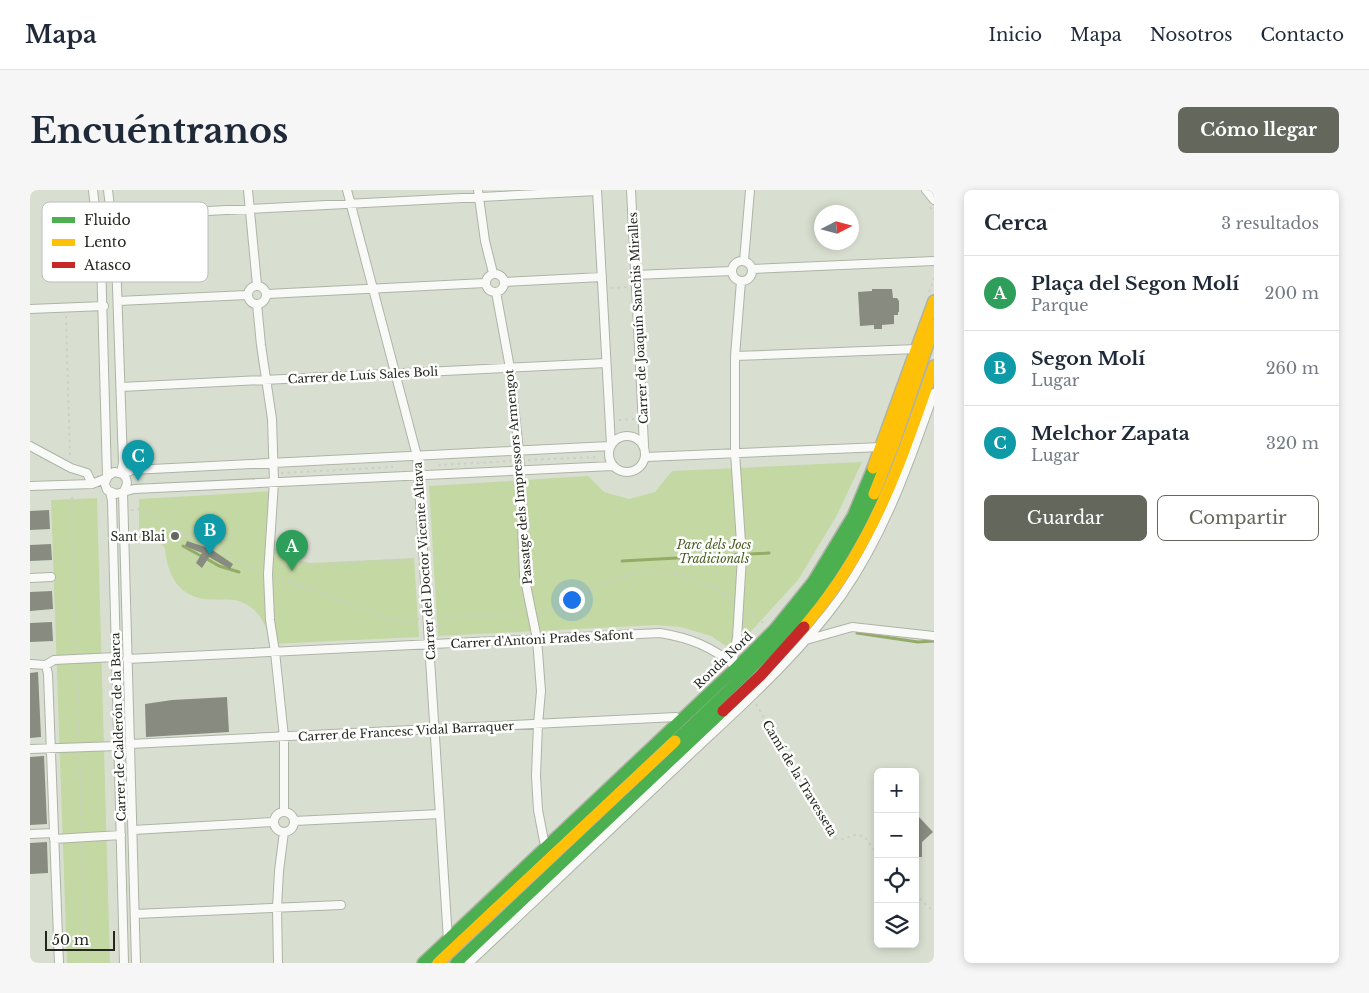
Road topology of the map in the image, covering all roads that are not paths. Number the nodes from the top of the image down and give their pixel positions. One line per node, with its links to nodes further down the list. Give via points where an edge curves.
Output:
1 (248, 190): 10 (street)
2 (346, 190): 9 (street, Carrer del Doctor Vicente Altava)
3 (631, 190): 17 (street, Carrer de Joaquín Sanchis Miralles)
4 (750, 190): 12 (street)
5 (926, 190): 8 (street)
6 (597, 191): 7 (street); 18 (street)
7 (479, 194): 9 (street); 16 (street)
8 (934, 200)
9 (350, 204): 10 (street); 25 (street, Carrer del Doctor Vicente Altava)
10 (251, 209): 11 (street); 24 (street)
11 (208, 211)
12 (744, 260): 14 (street); 15 (street, via 736,262)
13 (934, 261): 14 (street)
14 (752, 270): 19 (street, via 749,278)
15 (732, 271): 17 (street); 19 (street)
16 (492, 273): 22 (street, via 500,275); 23 (street)
17 (636, 275): 45 (street, Carrer de Joaquín Sanchis Miralles)
18 (602, 277): 22 (street); 37 (street)
19 (741, 281): 36 (street)
20 (102, 282): 32 (street)
21 (117, 282): 29 (street)
22 (504, 282): 26 (street)
23 (485, 283): 25 (street); 26 (street, via 488,290)
24 (257, 285): 27 (street); 28 (street, via 250,287)
25 (373, 288): 27 (street); 40 (street, Carrer del Doctor Vicente Altava)
26 (496, 292): 39 (street, Passatge dels Impressors Armengot)
27 (267, 294): 31 (street, via 265,300)
28 (247, 295): 29 (street); 31 (street, via 251,302)
29 (118, 301): 42 (street)
30 (934, 301): 35 (main road, Ronda Nord)
31 (258, 304): 41 (street)
32 (104, 306): 33 (street); 57 (street)
33 (30, 309)
34 (934, 326): 102 (main road, Ronda Nord, via 862,520 816,593 782,636 738,681)
35 (917, 349): 36 (street); 47 (main road, Ronda Nord)
36 (735, 356): 49 (street)
37 (606, 363): 39 (street, Carrer de Luís Sales Boli); 44 (street)
38 (934, 366): 103 (main road, via 904,452 873,524 832,592 792,644)
39 (510, 368): 40 (street, Carrer de Luís Sales Boli); 48 (street, Passatge dels Impressors Armengot)
40 (395, 374): 41 (street, Carrer de Luís Sales Boli); 50 (street, Carrer del Doctor Vicente Altava)
41 (267, 380): 42 (street, Carrer de Luís Sales Boli); 52 (street)
42 (121, 387): 55 (street)
43 (934, 393): 67 (street, via 898,493 882,527 841,596)
44 (611, 445): 45 (street, via 621,436 634,436); 48 (street); 53 (street, via 609,456)
45 (644, 445): 51 (street)
46 (30, 446): 59 (street, via 87,473)
47 (882, 447): 49 (street); 74 (main road, Ronda Nord, via 853,516 812,582 775,629)
48 (519, 451): 50 (street); 54 (street, Passatge dels Impressors Armengot)
49 (735, 453): 51 (street); 74 (street, via 742,554)
50 (417, 456): 52 (street); 56 (street, Carrer del Doctor Vicente Altava)
51 (646, 457): 53 (street, via 641,467 632,472 621,472)
52 (274, 463): 55 (street, via 132,470); 58 (street)
53 (612, 466): 54 (street)
54 (520, 470): 56 (street); 66 (street, Passatge dels Impressors Armengot, via 524,575)
55 (122, 474): 57 (street, via 114,472); 62 (street, via 127,479)
56 (419, 475): 58 (street); 68 (street, Carrer del Doctor Vicente Altava)
57 (107, 477): 59 (street); 61 (street)
58 (274, 482): 62 (street); 69 (street, via 268,574)
59 (92, 484): 60 (street); 61 (street)
60 (30, 486)
61 (108, 491): 62 (street); 70 (street, Carrer de Calderón de la Barca, via 112,501)
62 (123, 492): 71 (street, Carrer de Calderón de la Barca)
63 (51, 577): 64 (street)
64 (30, 578)
65 (934, 636): 67 (street, via 852,627)
66 (537, 639): 68 (street, Carrer d'Antoni Prades Safont); 74 (street, Carrer d'Antoni Prades Safont, via 660,632 711,648); 76 (street, Passatge dels Impressors Armengot, via 541,691)
67 (806, 640): 104 (street, via 752,698)
68 (430, 644): 69 (street, Carrer d'Antoni Prades Safont); 77 (street, Carrer del Doctor Vicente Altava)
69 (275, 652): 71 (street, Carrer d'Antoni Prades Safont); 78 (street)
70 (116, 657): 73 (street, via 54,660); 80 (street, Carrer de Calderón de la Barca)
71 (128, 659): 79 (street, Carrer de Calderón de la Barca)
72 (30, 664): 73 (street)
73 (46, 665): 81 (street)
74 (735, 666): 75 (main road, Ronda Nord)
75 (680, 720): 76 (street, Carrer de Francesc Vidal Barraquer, via 676,717); 96 (main road, Ronda Nord)
76 (538, 724): 77 (street, Carrer de Francesc Vidal Barraquer); 92 (street, Passatge dels Impressors Armengot, via 537,793)
77 (435, 730): 78 (street, Carrer de Francesc Vidal Barraquer); 84 (street, Carrer del Doctor Vicente Altava)
78 (284, 737): 79 (street, Carrer de Francesc Vidal Barraquer); 83 (street)
79 (130, 744): 87 (street, Carrer de Calderón de la Barca)
80 (118, 746): 81 (street); 90 (street, Carrer de Calderón de la Barca)
81 (51, 748): 82 (street); 91 (street)
82 (30, 749)
83 (284, 811): 85 (street, via 291,814); 86 (street, via 276,814)
84 (440, 814): 85 (street); 96 (street, Carrer del Doctor Vicente Altava)
85 (294, 821): 88 (street, via 291,830)
86 (273, 822): 87 (street); 88 (street, via 277,830)
87 (132, 830): 95 (street, Carrer de Calderón de la Barca)
88 (284, 832): 94 (street)
89 (30, 834): 91 (street)
90 (121, 835): 91 (street); 98 (street, Carrer de Calderón de la Barca)
91 (54, 836): 97 (street)
92 (544, 841)
93 (341, 905): 94 (street)
94 (278, 908): 95 (street); 100 (street)
95 (135, 914): 99 (street, Carrer de Calderón de la Barca)
96 (448, 940): 101 (main road, Ronda Nord)
97 (59, 963)
98 (124, 963)
99 (136, 963)
100 (278, 963)
101 (423, 963)
102 (438, 963)
103 (456, 963)
104 (469, 963)

